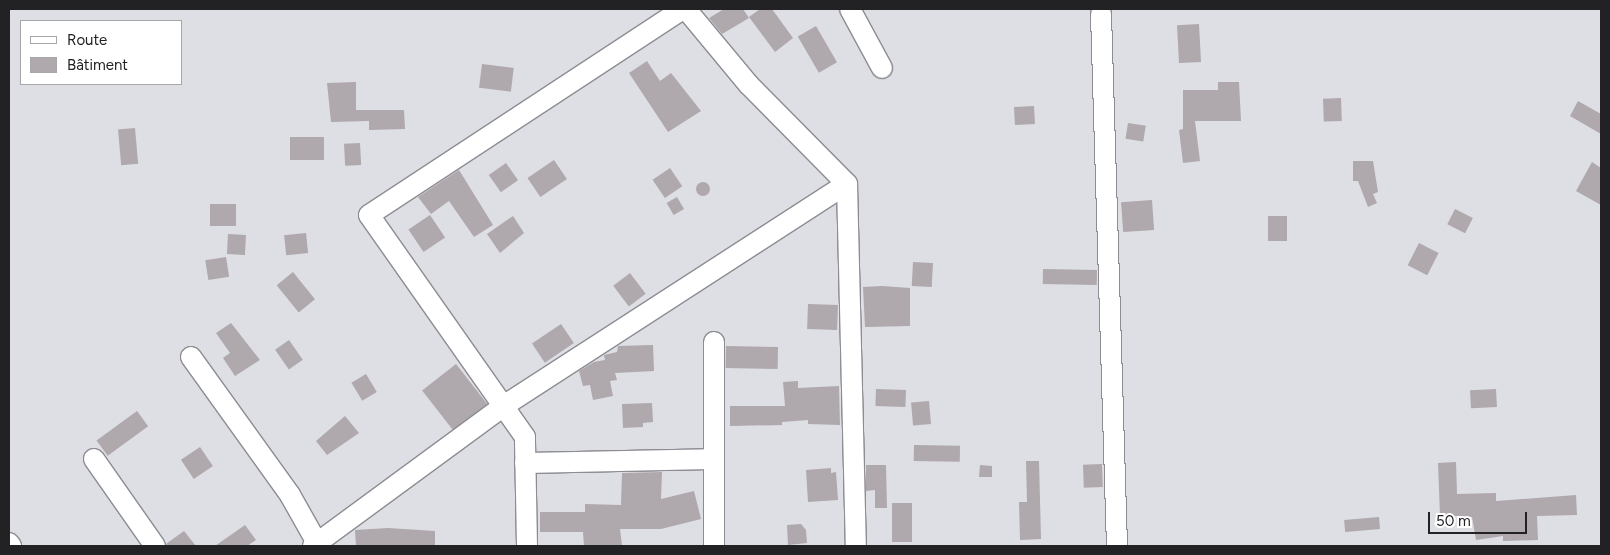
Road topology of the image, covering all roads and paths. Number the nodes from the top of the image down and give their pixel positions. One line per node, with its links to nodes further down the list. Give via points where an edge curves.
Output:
1 (684, 9): 5 (street, via 749,85); 8 (street, via 369,215)
2 (850, 9): 4 (street)
3 (1101, 14): 19 (street)
4 (882, 68)
5 (847, 184): 8 (street); 18 (street)
6 (714, 342): 10 (street)
7 (191, 357): 13 (street, via 290,495)
8 (505, 405): 11 (street, via 525,437); 13 (street)
9 (94, 459): 15 (street)
10 (712, 460): 11 (street); 17 (street)
11 (525, 463): 16 (street)
12 (9, 543): 14 (street)
13 (315, 545)
14 (11, 546)
15 (155, 546)
16 (526, 546)
17 (714, 546)
18 (856, 546)
19 (1117, 546)

